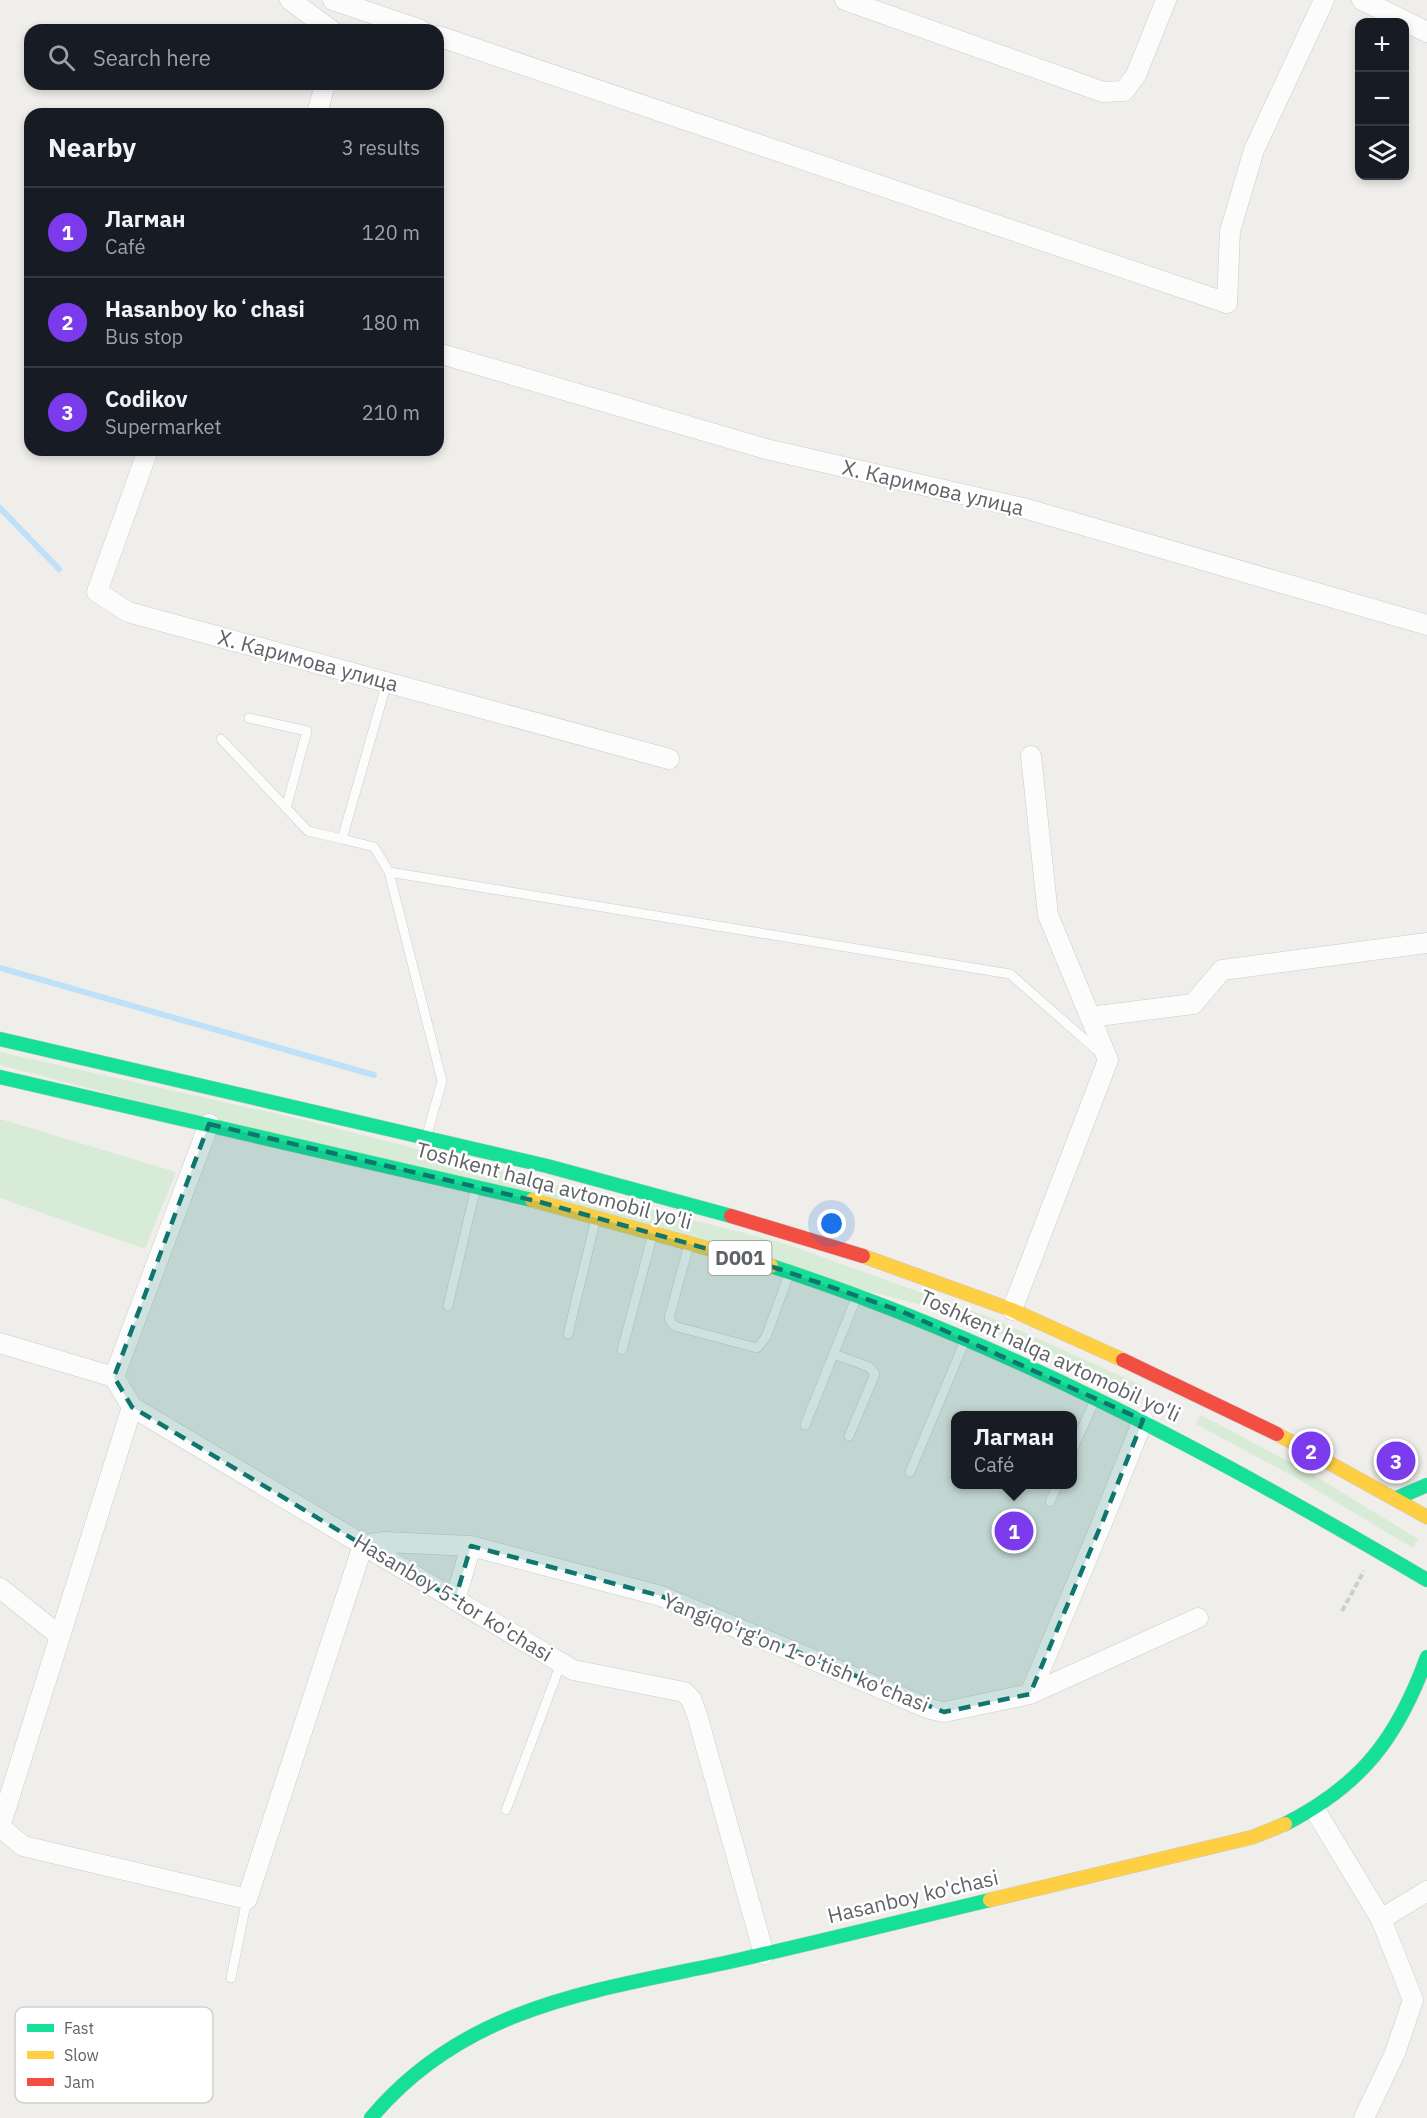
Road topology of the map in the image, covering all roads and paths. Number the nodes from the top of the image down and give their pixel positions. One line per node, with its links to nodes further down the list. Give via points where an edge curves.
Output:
1 (290, 0): 7 (street)
2 (845, 0): 3 (street, via 1103,92 1124,91 1136,75)
3 (1166, 0)
4 (1324, 0): 11 (street, via 1254,150 1230,231 1227,303)
5 (1362, 0): 10 (street)
6 (339, 2): 8 (street); 9 (street)
7 (324, 24)
8 (332, 24)
9 (403, 24)
10 (1427, 32)
11 (444, 38)
12 (323, 90): 13 (street)
13 (319, 108)
14 (444, 355): 16 (street, Х. Каримова улица, via 766,449 1027,509)
15 (146, 456): 17 (street, Х. Каримова улица, via 97,592 128,612)
16 (1427, 625)
17 (387, 682): 21 (street, Х. Каримова улица); 23 (lane)
18 (249, 718): 22 (lane, via 307,731)
19 (221, 739): 22 (lane)
20 (1031, 756): 26 (street, via 1048,915)
21 (669, 759)
22 (286, 808): 23 (lane, via 308,831)
23 (342, 838): 24 (lane, via 374,848)
24 (389, 872): 28 (lane, via 1010,974); 31 (lane, via 442,1081)
25 (1427, 943): 26 (street, via 1222,970 1193,1004)
26 (1090, 1017): 28 (street)
27 (0, 1039): 31 (main road, Toshkent halqa avtomobil yo'li / D001)
28 (1108, 1060): 39 (street)
29 (0, 1077): 30 (main road, Toshkent halqa avtomobil yo'li / D001)
30 (209, 1124): 32 (main road, Toshkent halqa avtomobil yo'li / D001); 45 (street)
31 (426, 1137): 39 (main road, Toshkent halqa avtomobil yo'li / D001, via 785,1231 915,1273)
32 (477, 1186): 33 (main road, Toshkent halqa avtomobil yo'li / D001); 38 (lane)
33 (596, 1217): 34 (main road, Toshkent halqa avtomobil yo'li / D001); 40 (lane)
34 (654, 1232): 35 (main road, Toshkent halqa avtomobil yo'li / D001); 43 (lane)
35 (689, 1243): 36 (main road, Toshkent halqa avtomobil yo'li / D001); 36 (lane, via 669,1318 674,1326 757,1348 766,1337)
36 (790, 1273): 37 (main road, Toshkent halqa avtomobil yo'li / D001)
37 (857, 1296): 41 (main road, Toshkent halqa avtomobil yo'li / D001); 44 (lane)
38 (448, 1306)
39 (1012, 1310): 55 (main road, Toshkent halqa avtomobil yo'li / D001, via 1177,1393 1311,1451)
40 (568, 1334)
41 (966, 1338): 46 (main road, Toshkent halqa avtomobil yo'li / D001); 52 (lane)
42 (0, 1343): 45 (street)
43 (622, 1350)
44 (834, 1354): 49 (lane); 50 (lane, via 869,1367 875,1374)
45 (114, 1377): 47 (street, Hasanboy 5-tor ko'chasi)
46 (1096, 1397): 48 (main road, Toshkent halqa avtomobil yo'li / D001); 51 (lane)
47 (132, 1407): 58 (street, Hasanboy 5-tor ko'chasi); 66 (street)
48 (1156, 1422): 61 (main road, Toshkent halqa avtomobil yo'li / D001); 69 (street, via 1104,1518)
49 (805, 1425)
50 (849, 1436)
51 (1077, 1440)
52 (910, 1472)
53 (1427, 1485): 55 (main road)
54 (1056, 1489): 56 (lane)
55 (1397, 1498): 57 (main road, Toshkent halqa avtomobil yo'li / D001)
56 (1050, 1502)
57 (1427, 1516)
58 (363, 1545): 59 (street, Yangiqo'rg'on 1-o'tish ko'chasi, via 385,1542); 63 (street, Hasanboy 5-tor ko'chasi); 73 (street)
59 (471, 1546): 63 (street); 69 (street, Yangiqo'rg'on 1-o'tish ko'chasi, via 661,1596 930,1709 944,1712)
60 (1366, 1568): 64 (path)
61 (1427, 1580)
62 (0, 1588): 66 (street)
63 (455, 1600): 67 (street, Hasanboy 5-tor ko'chasi)
64 (1341, 1611)
65 (1198, 1618): 69 (street, Yangiqo'rg'on 1-o'tish ko'chasi)
66 (60, 1636): 73 (street, via 0,1827 23,1846)
67 (561, 1663): 70 (lane); 75 (street, Hasanboy 5-tor ko'chasi, via 573,1670 684,1692 691,1699)
68 (1426, 1664): 71 (main road, Hasanboy ko'chasi, via 1401,1716 1375,1757 1341,1792)
69 (1030, 1694)
70 (507, 1810)
71 (1315, 1810): 74 (street); 75 (main road, Hasanboy ko'chasi, via 1253,1837)
72 (1427, 1891): 74 (street)
73 (247, 1899): 76 (lane)
74 (1381, 1919): 78 (street, via 1413,2000 1395,2053)
75 (764, 1954): 77 (main road, Hasanboy ko'chasi, via 558,1999 505,2018 460,2041 424,2066)
76 (231, 1978)
77 (371, 2118)
78 (1364, 2118)

